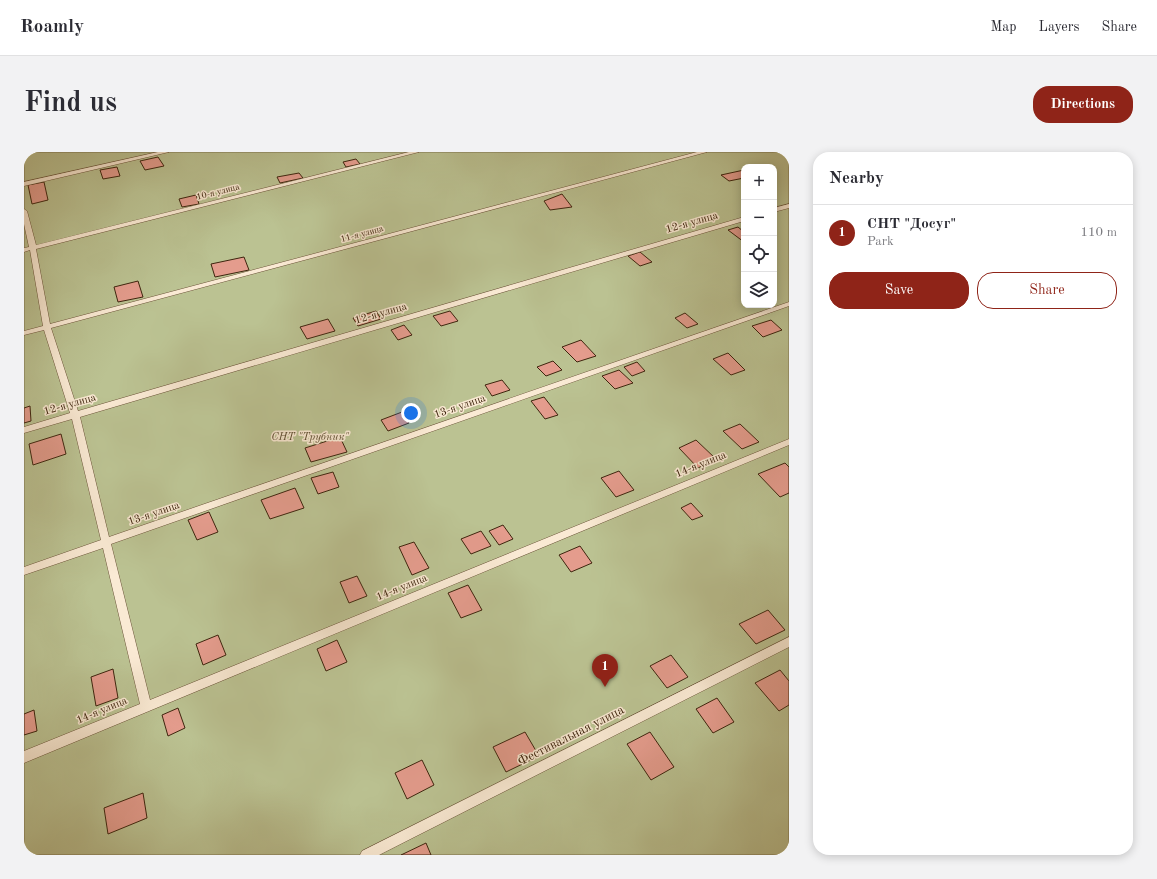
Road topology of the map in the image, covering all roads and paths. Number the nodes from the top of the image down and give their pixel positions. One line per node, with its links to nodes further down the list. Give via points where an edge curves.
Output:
1 (166, 152): 4 (lane)
2 (416, 152): 9 (lane, 10-я улица)
3 (704, 152): 12 (lane, 11-я улица)
4 (24, 184)
5 (789, 206): 6 (lane)
6 (777, 209)
7 (24, 211): 9 (lane)
8 (741, 220): 14 (lane, 12-я улица)
9 (34, 248): 10 (lane, 10-я улица); 12 (lane)
10 (24, 250)
11 (789, 304): 17 (lane, 13-я улица)
12 (47, 327): 13 (lane, 11-я улица); 14 (lane)
13 (24, 333)
14 (75, 415): 15 (lane, 12-я улица); 17 (lane)
15 (24, 430)
16 (789, 442): 20 (lane, 14-я улица)
17 (106, 542): 18 (lane, 13-я улица); 20 (lane)
18 (24, 570)
19 (789, 642): 22 (lane, Фестивальная улица)
20 (146, 706): 21 (lane, 14-я улица)
21 (24, 757)
22 (366, 855)

